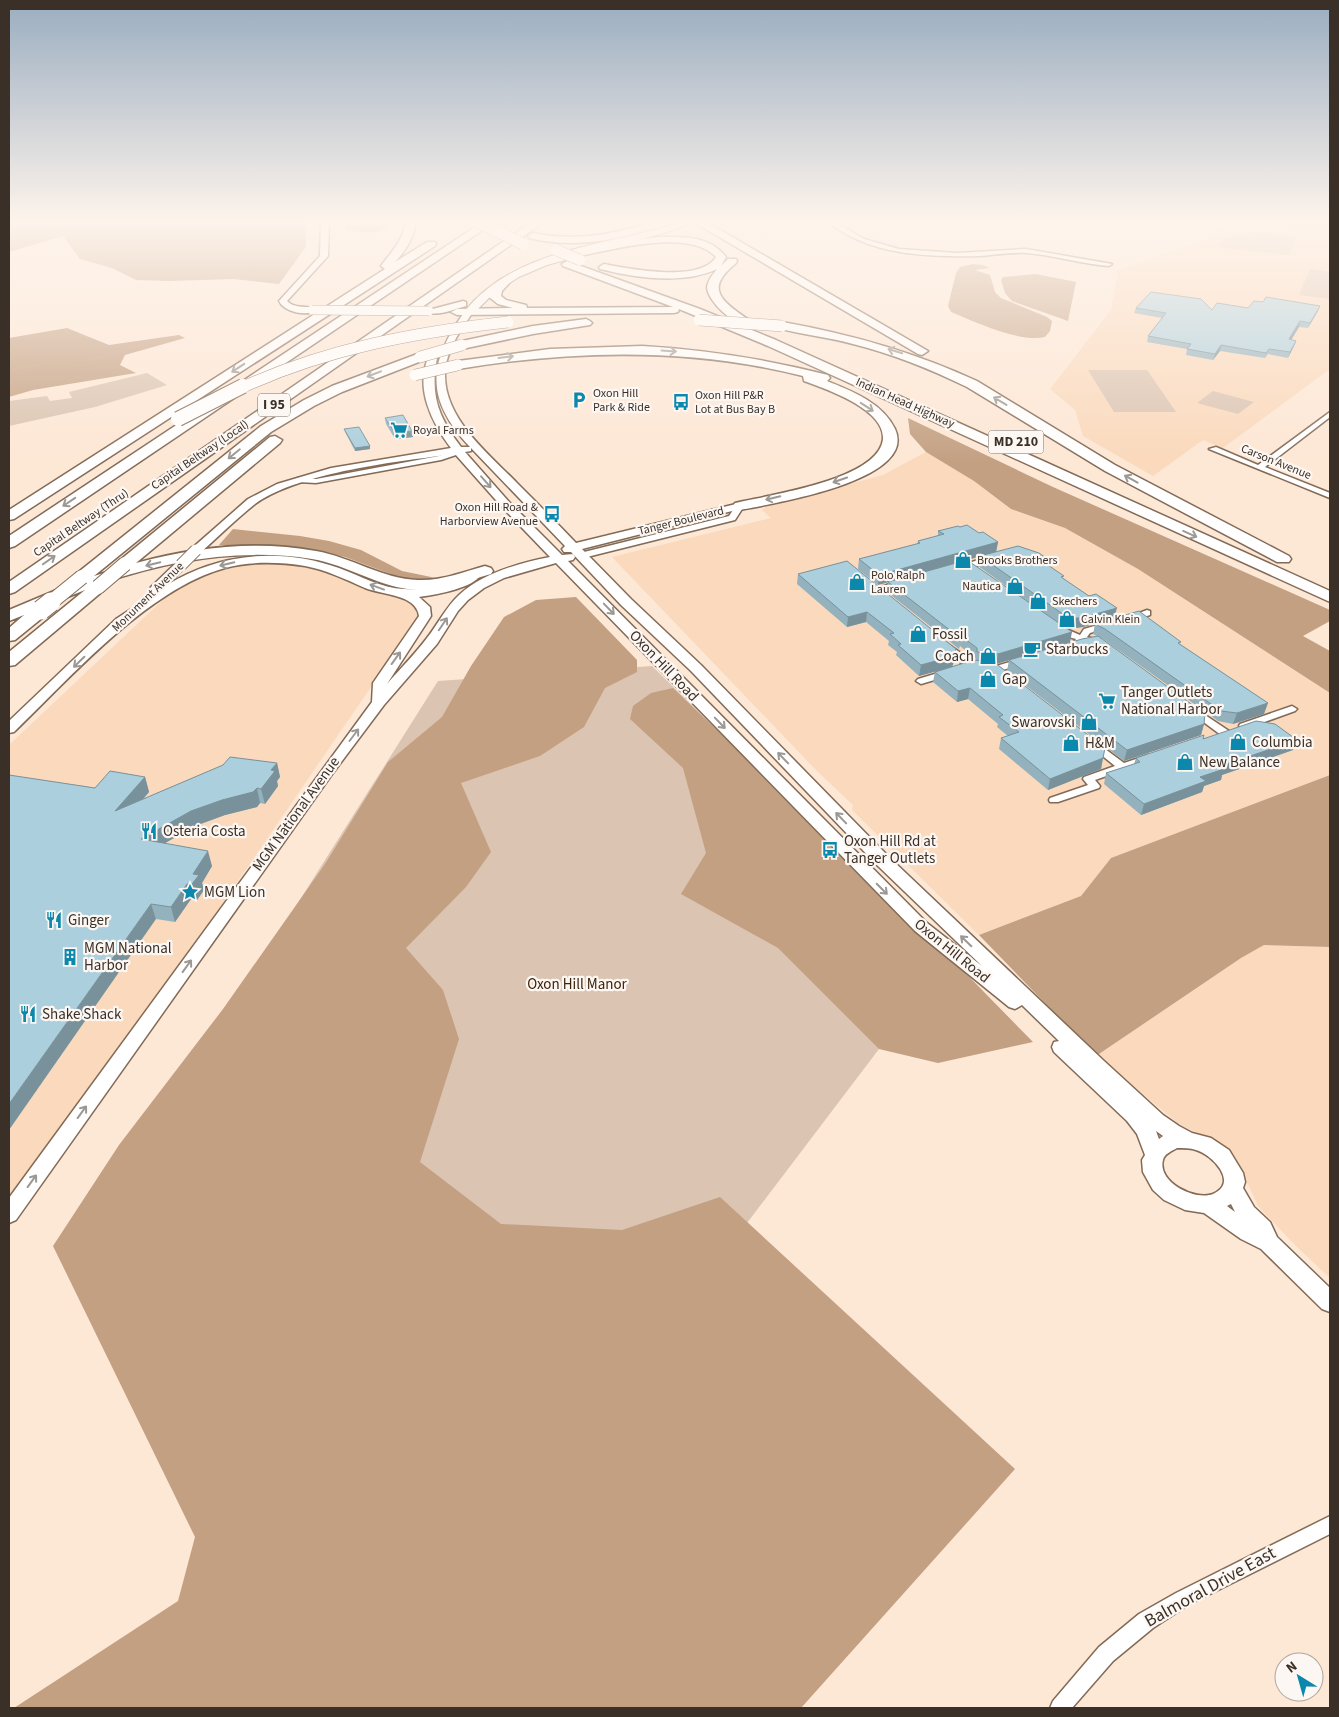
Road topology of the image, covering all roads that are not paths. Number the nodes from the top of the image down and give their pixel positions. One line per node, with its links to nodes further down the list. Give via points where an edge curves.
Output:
1 (283, 301): 15 (main road, bridge, via 293,308 312,310)
2 (342, 301): 33 (highway, one-way to 33)
3 (372, 301): 35 (highway, Capital Beltway (Thru) / I 95, one-way to 35)
4 (408, 301): 36 (highway, Capital Beltway (Thru) / I 95)
5 (425, 301): 46 (highway, Capital Beltway (Local) / I 95, one-way to 5)
6 (473, 301): 16 (main road, Oxon Hill Road)
7 (477, 301): 16 (main road)
8 (501, 301): 14 (highway)
9 (580, 301): 14 (highway)
10 (672, 301): 18 (highway, Indian Head Highway / MD 210)
11 (693, 301): 19 (highway, Indian Head Highway / MD 210)
12 (721, 301): 19 (highway, via 728,311)
13 (835, 301): 21 (highway, via 940,361)
14 (537, 308): 16 (highway)
15 (433, 311): 16 (main road); 16 (main road, via 446,314)
16 (463, 312): 18 (highway, via 482,316 517,312 661,310); 23 (main road, Oxon Hill Road, via 432,358 428,375 431,404); 24 (main road, Oxon Hill Road, via 442,358 440,380 451,413)
17 (654, 319): 21 (highway, one-way to 17, bridge, via 927,363 834,335 782,326); 34 (highway, bridge, via 508,322 411,335 327,354 246,383 178,419); 55 (highway, one-way to 55, bridge, via 566,325 516,333 420,358 337,389 266,429)
18 (716, 319): 32 (highway, Indian Head Highway / MD 210)
19 (750, 324): 40 (highway, Indian Head Highway / MD 210)
20 (740, 359): 31 (highway, one-way to 31, via 806,378 853,398 878,414 890,434 890,443 878,462 854,475 820,487); 32 (highway, via 806,373 855,388); 62 (highway, one-way to 20, bridge, via 284,433 325,408 406,378 458,365 530,354 612,350 681,352)
21 (972, 384): 40 (highway, one-way to 21, via 1110,468)
22 (1329, 416): 28 (street)
23 (444, 430): 26 (main road, Oxon Hill Road); 27 (main road, via 444,436 435,448)
24 (476, 447): 26 (main road, Monument Avenue); 37 (main road, Oxon Hill Road)
25 (1213, 448): 28 (street, Carson Avenue)
26 (459, 451): 27 (main road, Monument Avenue); 29 (street, Monument Avenue, via 441,458 316,481); 39 (main road, Oxon Hill Road, one-way to 39, via 506,505)
27 (407, 457): 29 (main road, Monument Avenue)
28 (1260, 467): 30 (street, Carson Avenue)
29 (298, 480): 54 (main road, Monument Avenue, bridge, via 252,501)
30 (1330, 496)
31 (740, 506): 37 (main road, Tanger Boulevard)
32 (1146, 514): 49 (highway, Indian Head Highway / MD 210, one-way to 49)
33 (9, 516)
34 (9, 529)
35 (9, 543)
36 (40, 551)
37 (579, 551): 39 (main road, MGM National Avenue); 73 (main road, Oxon Hill Road, one-way to 37, via 1156,1120 981,956 884,862)
38 (1005, 554): 41 (street, via 972,568)
39 (557, 555): 42 (main road, MGM National Avenue, via 511,561); 43 (main road, Oxon Hill Road); 48 (main road, MGM National Avenue, via 500,575)
40 (1283, 559): 45 (highway, Indian Head Highway / MD 210)
41 (949, 570)
42 (485, 571): 47 (main road, via 445,588); 52 (highway, one-way to 52, via 442,583 418,585 391,580 320,556 269,550 237,551 168,561 115,574)
43 (575, 574): 48 (main road, via 550,570 525,573); 60 (main road, Oxon Hill Road, one-way to 60)
44 (913, 580): 50 (street, via 873,587)
45 (1330, 581)
46 (9, 589)
47 (400, 593): 54 (main road, one-way to 54, via 316,565 256,560 215,567 184,580); 65 (main road, one-way to 47, via 380,683 425,616 422,604)
48 (464, 596): 65 (main road, MGM National Avenue, one-way to 48, via 432,641)
49 (1330, 597)
50 (890, 600)
51 (1147, 613): 57 (street, via 1087,631)
52 (9, 616)
53 (1048, 622): 57 (street, via 1064,633)
54 (114, 629): 68 (main road, Monument Avenue, one-way to 68)
55 (9, 636)
56 (935, 636): 63 (street)
57 (1082, 638): 58 (street); 59 (street)
58 (1068, 647)
59 (1106, 649)
60 (652, 654): 74 (main road, Oxon Hill Road, one-way to 74, via 921,927 1002,991 1134,1116 1146,1130)
61 (1032, 658): 63 (street, via 1000,672)
62 (9, 661)
63 (963, 668): 64 (street)
64 (921, 681)
65 (378, 702): 77 (main road, MGM National Avenue, one-way to 65)
66 (1186, 705): 67 (street, via 1220,734)
67 (1292, 709)
68 (9, 729)
69 (1086, 738): 71 (street)
70 (1160, 754): 71 (street)
71 (1123, 766): 72 (street, via 1088,780 1095,786)
72 (1054, 800)
73 (1188, 1140): 74 (main road, via 1162,1144); 75 (main road, via 1204,1144 1230,1164)
74 (1154, 1153): 76 (main road, via 1151,1166 1157,1182 1171,1195 1190,1203)
75 (1233, 1190): 76 (main road, via 1225,1199); 78 (main road, via 1262,1228)
76 (1209, 1205): 78 (main road)
77 (9, 1214)
78 (1269, 1243): 79 (main road)
79 (1330, 1302)
80 (1330, 1526): 81 (street, Balmoral Drive East, via 1182,1599 1146,1621 1106,1654)
81 (1060, 1708)

